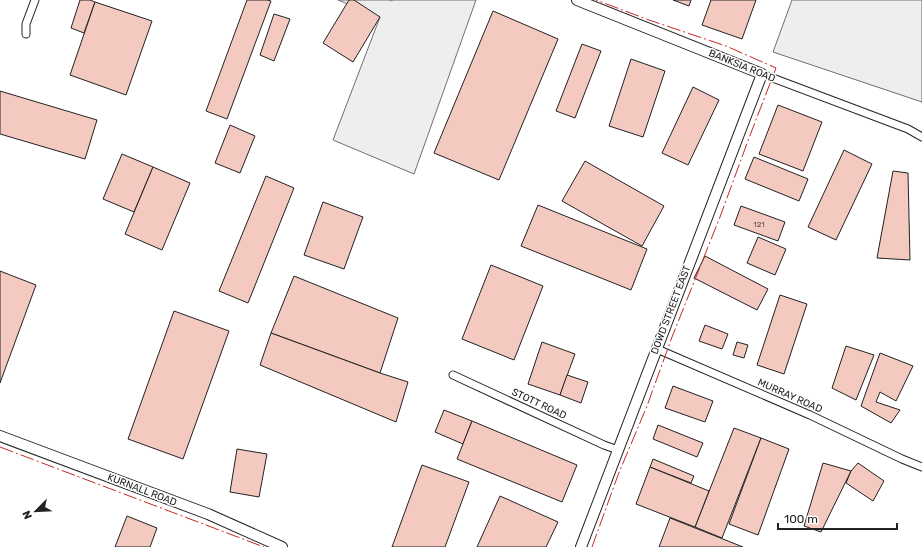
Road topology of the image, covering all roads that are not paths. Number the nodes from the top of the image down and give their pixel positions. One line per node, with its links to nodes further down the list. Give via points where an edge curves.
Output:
1 (35, 0): 3 (street, via 26,24)
2 (577, 0): 4 (street, BANKSIA ROAD)
3 (26, 34)
4 (762, 74): 5 (street, BANKSIA ROAD); 8 (street, DOWD STREET EAST)
5 (908, 129): 6 (street, BANKSIA ROAD); 7 (street, BANKSIA ROAD)
6 (922, 132)
7 (922, 137)
8 (656, 349): 11 (street, DOWD STREET EAST); 12 (street, MURRAY ROAD, via 810,415)
9 (453, 375): 11 (street, STOTT ROAD)
10 (0, 436): 13 (street, KURNALL ROAD, via 208,514)
11 (618, 450): 14 (street, DOWD STREET EAST)
12 (922, 468)
13 (279, 546)
14 (582, 547)

